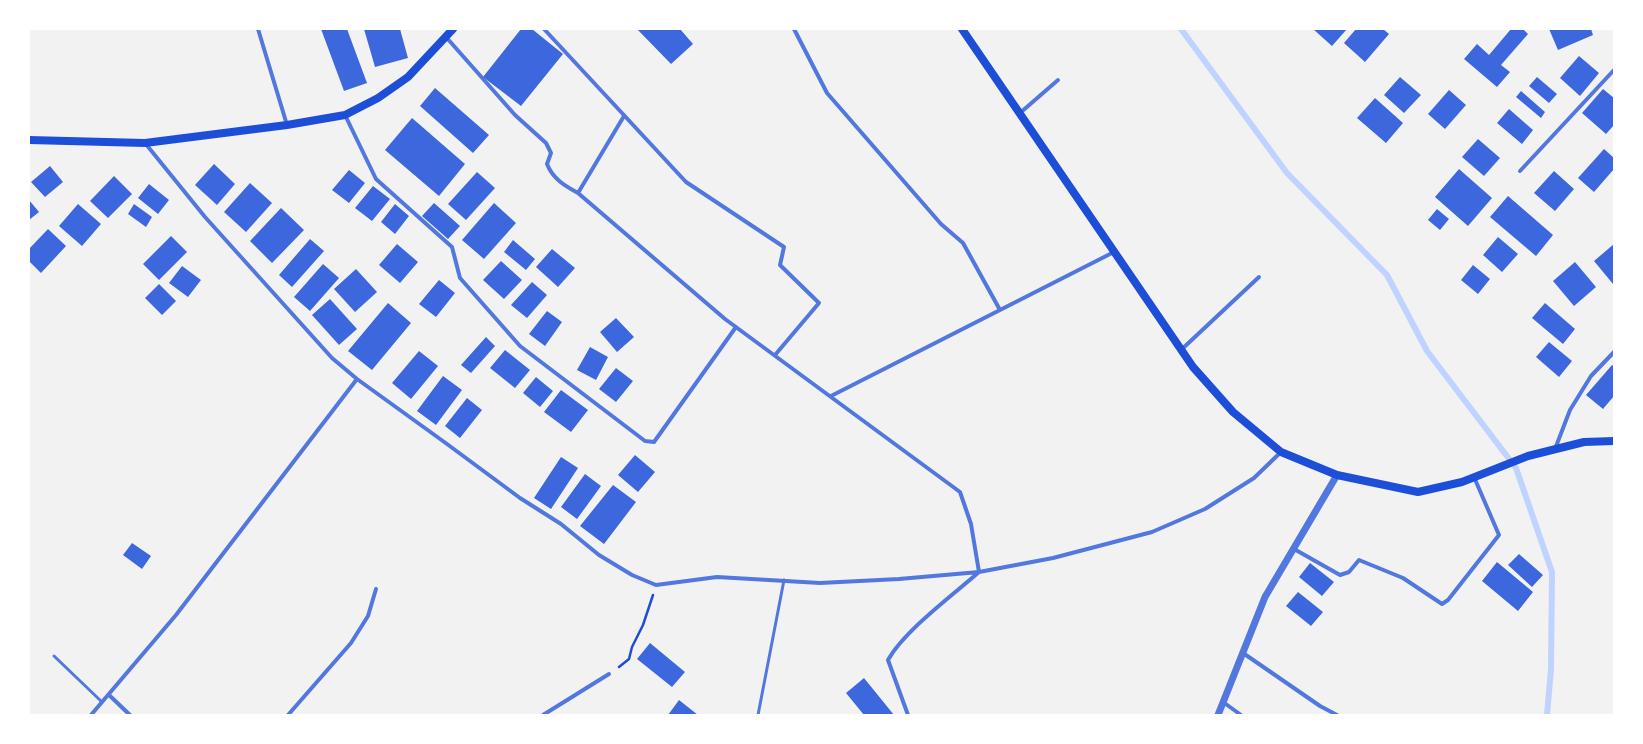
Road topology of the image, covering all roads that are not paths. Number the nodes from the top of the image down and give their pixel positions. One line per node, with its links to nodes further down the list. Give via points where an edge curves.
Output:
1 (258, 29): 12 (street)
2 (453, 29): 6 (main road)
3 (544, 29): 11 (street)
4 (794, 29): 19 (street, via 827,93 941,224 963,243)
5 (962, 29): 9 (main road)
6 (446, 37): 10 (main road, via 408,77 378,98); 16 (street, via 515,114 546,143 551,153 547,164 551,174)
7 (1614, 70): 15 (street)
8 (1058, 80): 9 (street)
9 (1020, 112): 17 (main road)
10 (345, 115): 12 (main road); 20 (street, via 376,178 452,247 460,278 520,346 645,441 654,442)
11 (624, 116): 16 (street); 23 (street, via 686,182 784,247 780,264 819,303)
12 (287, 125): 14 (main road)
13 (29, 140): 14 (main road)
14 (145, 143): 24 (street, via 258,277 332,358)
15 (1520, 171)
16 (578, 194): 20 (street)
17 (1115, 252): 19 (street); 21 (main road)
18 (1259, 277): 21 (street)
19 (1000, 310): 25 (street)
20 (736, 327): 23 (street)
21 (1181, 350): 28 (main road, via 1233,412)
22 (1614, 352): 27 (street, via 1591,376 1570,410)
23 (775, 355): 25 (street)
24 (357, 379): 33 (street, via 520,498 561,524 599,556 632,575 656,585 717,577); 38 (street, via 176,615)
25 (831, 396): 32 (street, via 960,492 971,524)
26 (1614, 441): 27 (main road, via 1584,442)
27 (1555, 449): 30 (main road, via 1528,456)
28 (1281, 452): 29 (main road); 32 (street, via 1254,478 1205,509 1152,532 1053,558)
29 (1337, 475): 30 (main road, via 1418,492); 31 (street)
30 (1474, 477): 31 (street, via 1499,535 1448,600 1442,604 1403,578 1359,560 1349,572 1340,575)
31 (1294, 549): 35 (street, via 1265,597)
32 (980, 572): 33 (street, via 820,583); 46 (street, via 908,635 888,660)
33 (784, 580): 45 (lane)
34 (376, 589): 43 (street, via 368,616 351,644)
35 (1242, 653): 40 (street); 49 (street)
36 (54, 656): 39 (lane)
37 (608, 674): 44 (street)
38 (109, 695): 39 (street); 42 (street)
39 (102, 702): 41 (street)
40 (1223, 702): 47 (street); 48 (street)
41 (91, 715)
42 (130, 715)
43 (288, 715)
44 (543, 715)
45 (758, 715)
46 (908, 715)
47 (1218, 715)
48 (1241, 715)
49 (1337, 715)

